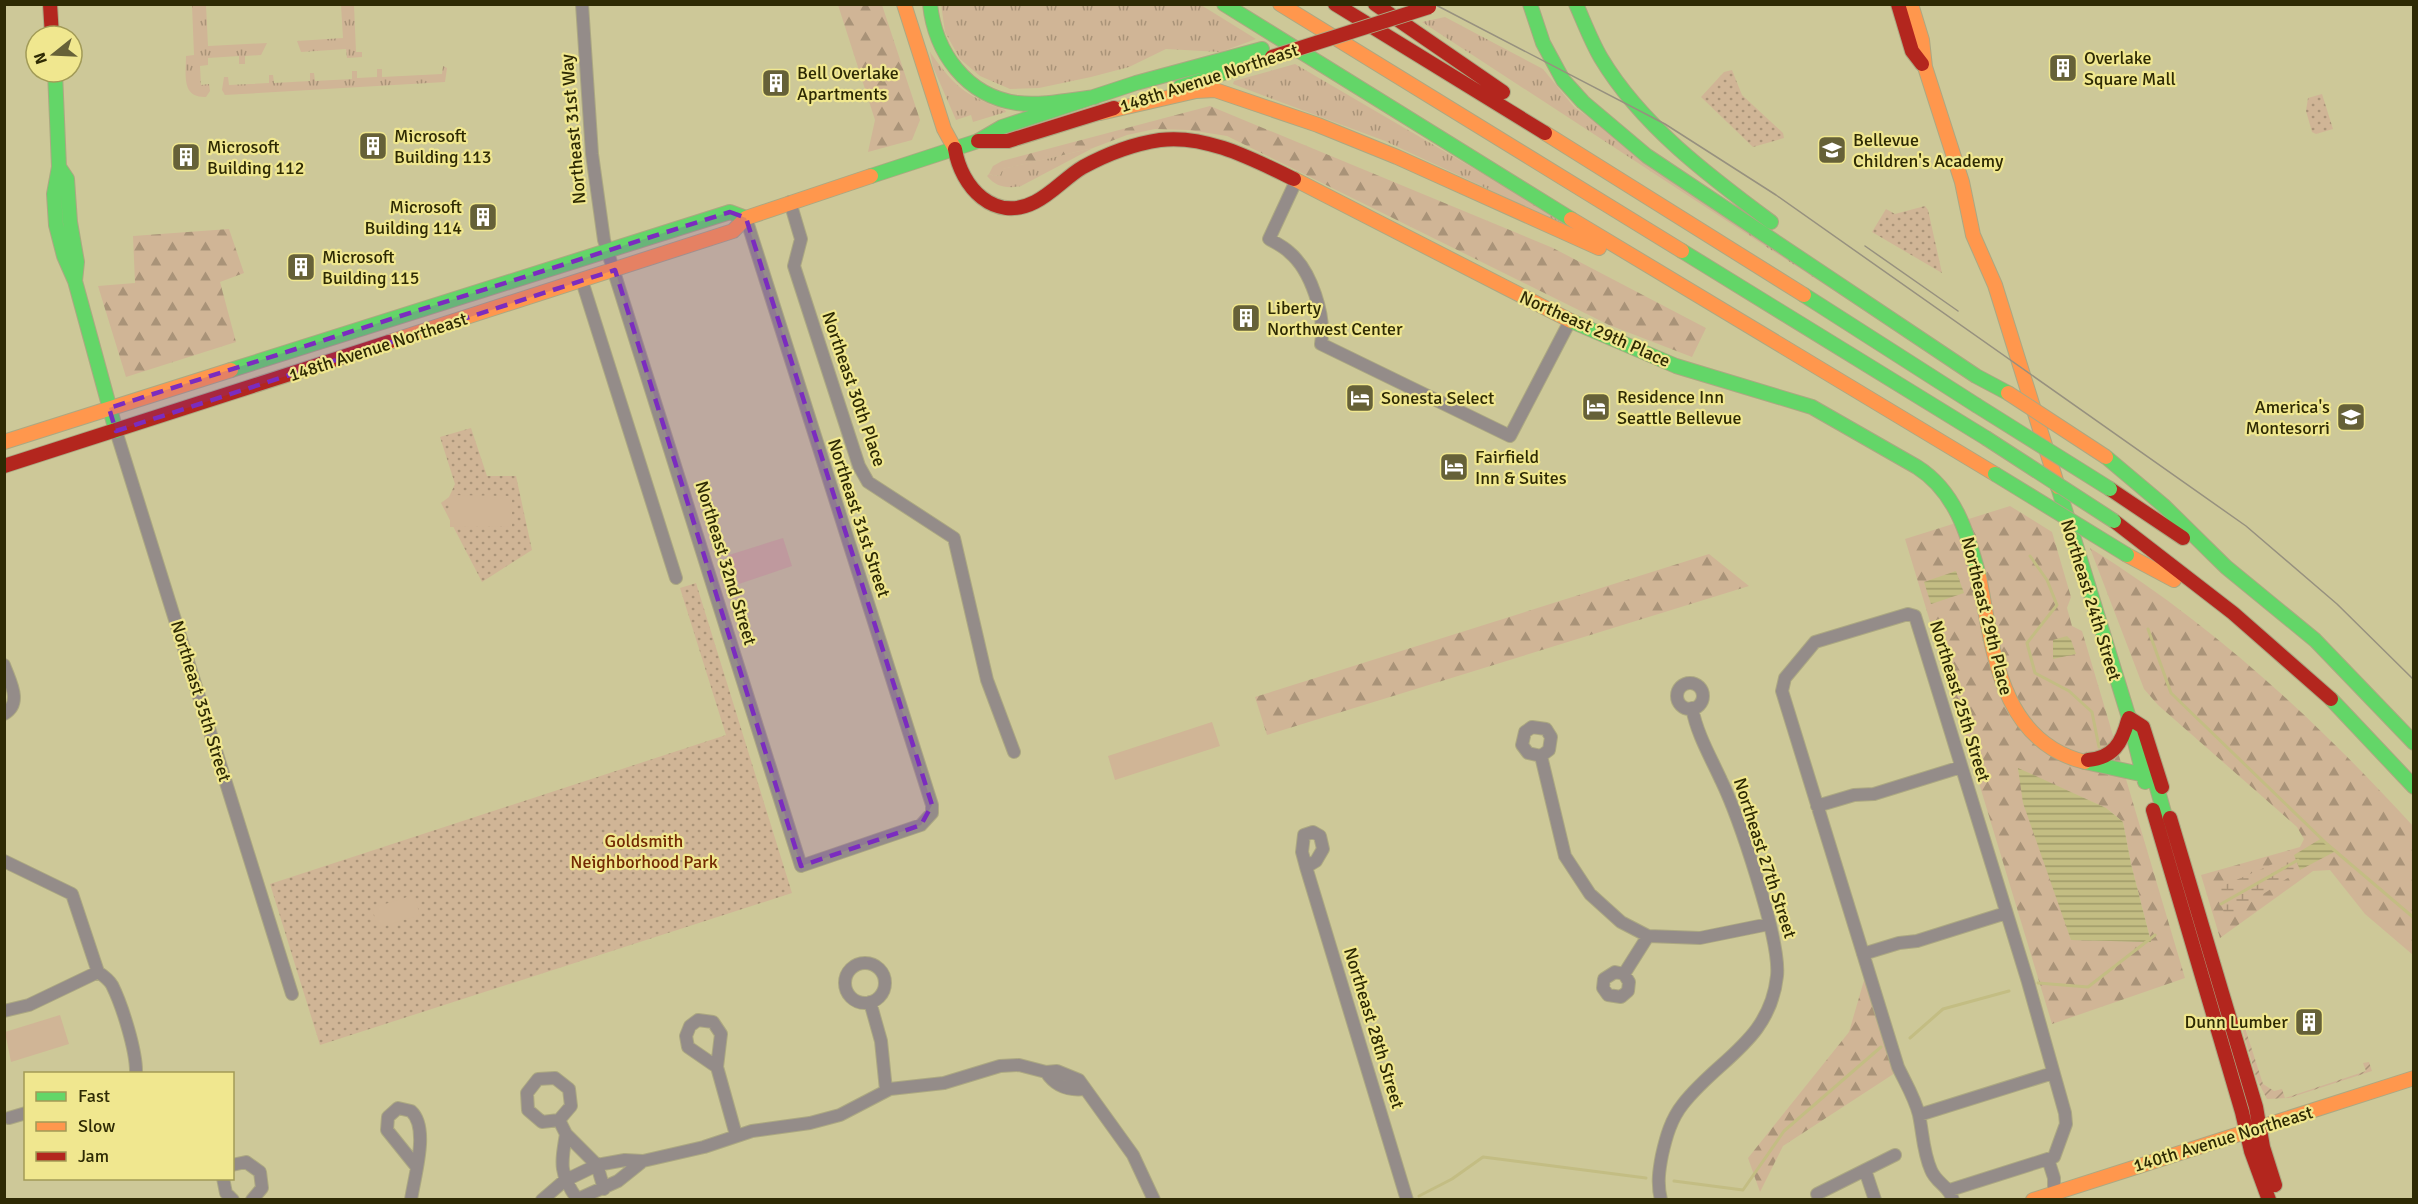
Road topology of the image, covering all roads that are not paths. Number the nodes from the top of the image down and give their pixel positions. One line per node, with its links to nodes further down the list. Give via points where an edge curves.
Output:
1 (50, 4): 15 (main road)
2 (582, 4): 27 (street, Northeast 31st Way, via 597,209)
3 (904, 4): 22 (main road, Northeast 29th Place, via 944,129)
4 (930, 4): 19 (main road, via 934,31 951,63 985,93 1029,104)
5 (1224, 4): 30 (main road)
6 (1280, 4): 39 (main road, bridge, via 1986,438 2114,520)
7 (1335, 4): 26 (main road)
8 (1376, 4): 26 (main road, via 1670,202)
9 (1398, 4): 16 (main road, 148th Avenue Northeast)
10 (1530, 4): 32 (main road, via 1563,80 1647,156)
11 (1576, 4): 32 (main road, via 1605,63 1660,128 1704,171)
12 (1898, 4): 17 (main road, Northeast 24th Street, via 1912,51)
13 (1911, 4): 17 (main road, Northeast 24th Street, via 1922,40)
14 (1434, 6): 16 (main road, 148th Avenue Northeast, bridge)
15 (51, 24)
16 (1267, 53): 19 (main road, 148th Avenue Northeast); 20 (main road, 148th Avenue Northeast)
17 (1924, 67): 44 (main road, Northeast 24th Street)
18 (56, 84): 33 (main road, Northeast 35th Street, via 59,167 67,179 77,262 75,281)
19 (1095, 97): 21 (main road, 148th Avenue Northeast, via 1002,127)
20 (1100, 113): 21 (main road, 148th Avenue Northeast, via 1008,141); 30 (main road, via 1210,90 1256,103 1436,173)
21 (978, 141): 22 (main road, 148th Avenue Northeast)
22 (955, 149): 23 (main road, Northeast 29th Place, via 959,174 971,190 989,203 1010,207 1026,205 1126,148 1153,140 1179,139 1217,147); 24 (main road, 148th Avenue Northeast)
23 (1296, 181): 31 (main road, Northeast 29th Place); 31 (street, via 1269,238 1290,252 1304,270 1320,312 1321,344 1510,436)
24 (790, 202): 25 (main road, 148th Avenue Northeast); 46 (street, Northeast 30th Place, via 801,239 794,267 859,466 868,482 954,538 987,680)
25 (746, 218): 27 (main road, 148th Avenue Northeast, via 730,212); 28 (main road, 148th Avenue Northeast, via 733,231); 55 (street, Northeast 31st Street, via 932,805 932,813 921,825)
26 (1721, 242): 37 (main road, bridge)
27 (607, 250): 28 (street, Northeast 31st Way); 33 (main road, 148th Avenue Northeast)
28 (615, 270): 29 (main road, 148th Avenue Northeast); 55 (street, Northeast 32nd Street)
29 (582, 281): 34 (main road, 148th Avenue Northeast); 38 (street)
30 (1718, 309): 39 (main road, bridge, via 2127,555)
31 (1570, 321): 48 (main road, Northeast 29th Place, via 1663,361 1790,398 1850,427 1926,473 1946,494 1970,538 1992,646 2008,701 2037,738)
32 (1957, 358): 37 (main road, bridge, via 2106,457 2163,505)
33 (109, 408): 34 (main road, Northeast 35th Street); 35 (main road, 148th Avenue Northeast)
34 (116, 431): 36 (main road, 148th Avenue Northeast); 63 (street, Northeast 35th Street)
35 (4, 442)
36 (4, 466)
37 (2226, 567): 45 (main road, via 2315,640)
38 (676, 578)
39 (2224, 605): 51 (main road, via 2309,677)
40 (4, 665): 41 (street)
41 (7, 681): 43 (street, via 15,704)
42 (1692, 708): 58 (street, Northeast 27th Street, via 1706,751 1734,809)
43 (4, 714)
44 (2129, 718): 48 (main road, via 2121,744 2113,753 2098,760); 50 (main road); 53 (main road, Northeast 24th Street, via 2143,727)
45 (2414, 743)
46 (1014, 752)
47 (1541, 756): 59 (street, via 1566,856 1575,875 1605,910)
48 (2078, 761): 50 (main road, Northeast 29th Place)
49 (1961, 767): 52 (street, via 1874,794 1854,795); 52 (street, Northeast 25th Street, via 1915,616 1908,614 1815,642 1785,678 1782,691); 57 (street, Northeast 25th Street)
50 (2142, 773): 53 (main road, via 2154,777 2167,823); 76 (main road)
51 (2414, 787)
52 (1816, 806): 60 (street, Northeast 25th Street)
53 (2173, 829): 75 (main road, Northeast 24th Street)
54 (4, 861): 61 (street, via 72,894)
55 (801, 866)
56 (1306, 867): 98 (street, Northeast 28th Street)
57 (2006, 913): 60 (street); 68 (street, Northeast 25th Street)
58 (1769, 924): 59 (street, via 1700,938); 99 (street, Northeast 27th Street, via 1777,975 1772,1000 1756,1033 1683,1104 1672,1120 1658,1171)
59 (1648, 936): 62 (street)
60 (1863, 954): 72 (street, Northeast 25th Street, via 1898,1067)
61 (98, 972): 65 (street, via 29,1005); 67 (street, via 116,994)
62 (1624, 974)
63 (292, 993)
64 (870, 1002): 70 (street, via 881,1041)
65 (4, 1011)
66 (717, 1067): 78 (street)
67 (136, 1072)
68 (2053, 1073): 72 (street); 80 (street, Northeast 25th Street, via 2066,1124 2054,1157)
69 (2414, 1078): 75 (main road, 140th Avenue Northeast)
70 (886, 1090): 78 (street, via 827,1119); 97 (street, via 944,1083 1000,1066 1019,1065 1071,1075 1133,1155)
71 (24, 1114): 73 (street)
72 (1919, 1115): 91 (street, Northeast 25th Street, via 1921,1140 1931,1171)
73 (9, 1118)
74 (560, 1120): 77 (street)
75 (2260, 1128): 76 (main road, 140th Avenue Northeast); 103 (main road, Northeast 24th Street)
76 (2246, 1132): 89 (main road, 140th Avenue Northeast); 102 (main road)
77 (566, 1134): 83 (street); 87 (street, via 561,1164)
78 (736, 1135): 81 (street, via 705,1147)
79 (1895, 1155): 85 (street)
80 (2048, 1159): 89 (street); 91 (street)
81 (643, 1161): 83 (street); 88 (street)
82 (234, 1165): 94 (street, via 246,1162 260,1172 262,1188)
83 (597, 1165): 87 (street); 88 (street)
84 (416, 1166): 95 (street)
85 (1865, 1170): 90 (street); 100 (street)
86 (223, 1180): 93 (street, via 226,1193)
87 (564, 1180): 92 (street); 96 (street)
88 (604, 1189): 92 (street)
89 (2054, 1192): 101 (main road, 140th Avenue Northeast)
90 (1817, 1194)
91 (1951, 1195)
92 (576, 1199)
93 (233, 1200)
94 (252, 1200)
95 (411, 1200)
96 (542, 1200)
97 (1154, 1200)
98 (1407, 1200)
99 (1661, 1200)
100 (1875, 1200)
101 (2033, 1200)
102 (2269, 1200)
103 (2280, 1200)

